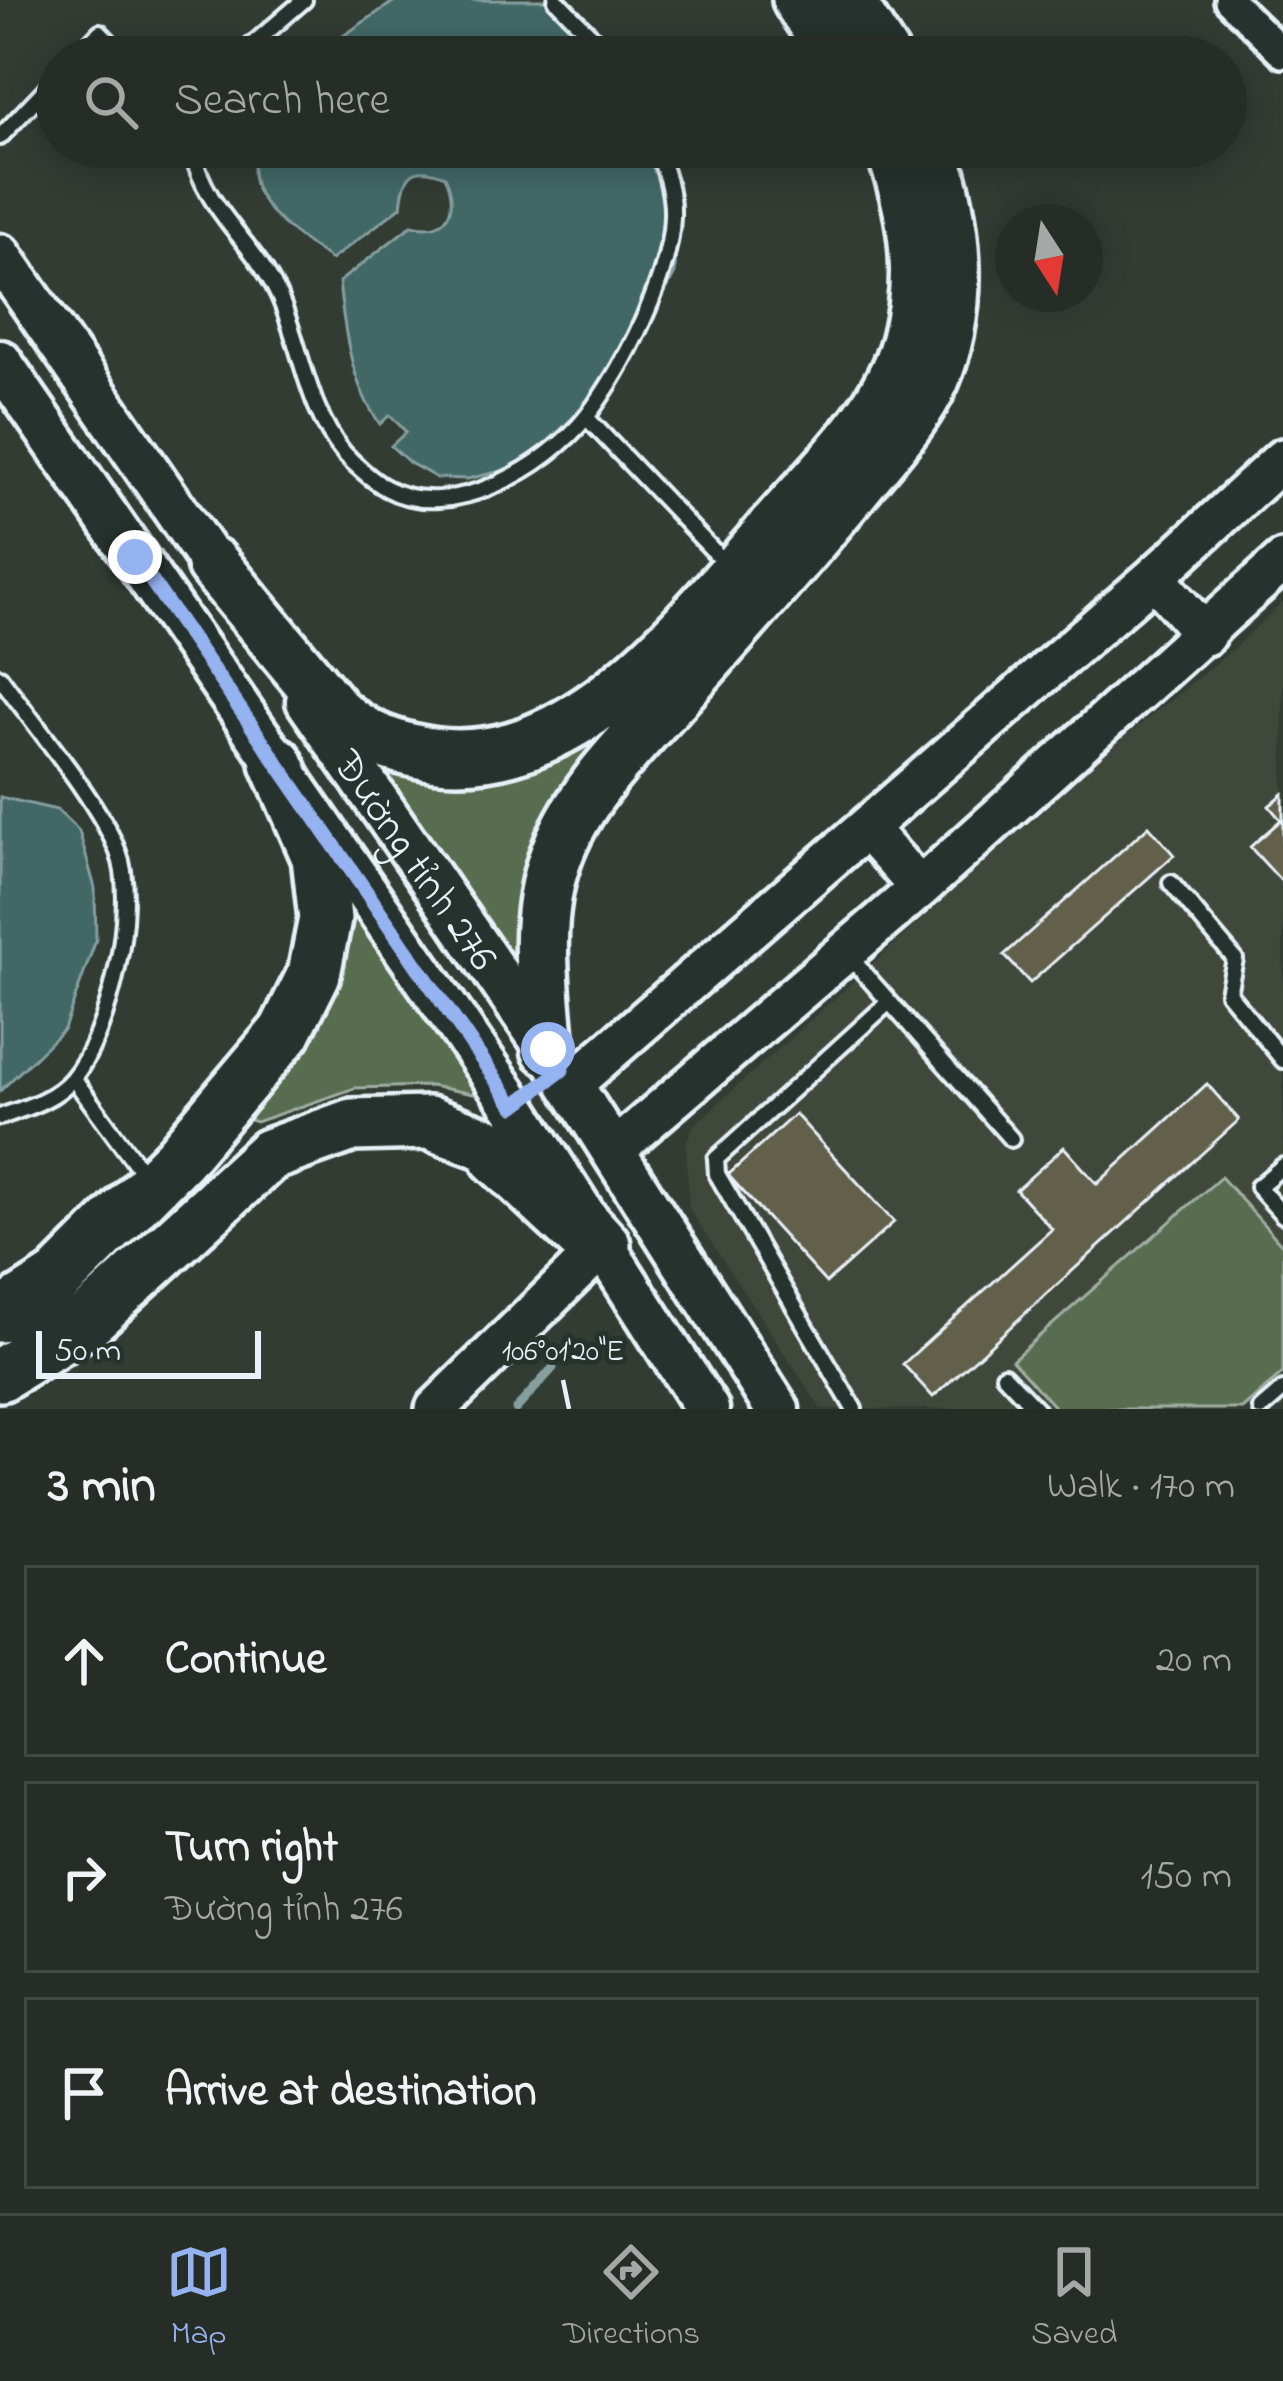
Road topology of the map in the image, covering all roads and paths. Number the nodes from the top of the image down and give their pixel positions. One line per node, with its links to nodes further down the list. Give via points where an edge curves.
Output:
1 (304, 0): 6 (lane)
2 (556, 0): 7 (lane)
3 (799, 0): 8 (highway)
4 (847, 0): 9 (highway)
5 (1229, 0): 10 (street)
6 (262, 36)
7 (591, 36)
8 (823, 36)
9 (870, 36)
10 (1283, 52)
11 (36, 99): 12 (lane)
12 (0, 137)
13 (195, 168): 19 (lane, via 275,288 313,401 344,452 387,489 461,496 504,483)
14 (664, 168): 19 (lane, via 670,242 625,357)
15 (899, 168): 23 (highway, via 917,258 896,375 874,412)
16 (938, 168): 34 (highway, via 953,257 934,377 814,537 619,757 556,855 542,915)
17 (0, 256): 22 (main road, Đường tỉnh 276)
18 (0, 362): 27 (main road, Đường tỉnh 276)
19 (586, 417): 23 (lane)
20 (1283, 459): 24 (street)
21 (1283, 561): 25 (street)
22 (212, 564): 23 (highway, via 354,729 380,743 456,758 526,744 595,710); 34 (main road, Đường tỉnh 276)
23 (734, 573)
24 (1154, 577): 25 (street); 28 (street)
25 (1204, 635): 30 (street)
26 (0, 677): 35 (lane, via 119,853 127,899 122,955)
27 (277, 763): 36 (main road, Đường tỉnh 276); 41 (highway, via 318,857 325,919 314,974 285,1032)
28 (868, 829): 30 (street); 34 (street)
29 (1171, 883): 33 (lane, via 1235,959 1228,993)
30 (920, 888): 31 (street)
31 (845, 952): 32 (lane); 39 (street)
32 (889, 1002): 38 (lane); 52 (lane, via 716,1159 717,1174)
33 (1283, 1060)
34 (561, 1068): 36 (main road); 39 (main road, Đường tỉnh 276)
35 (73, 1078): 37 (lane, via 54,1095); 41 (lane)
36 (514, 1106): 43 (main road, Đường tỉnh 276)
37 (0, 1117)
38 (1011, 1139)
39 (614, 1150): 51 (main road, Đường tỉnh 276)
40 (1283, 1166): 42 (lane, via 1258,1186)
41 (152, 1185): 44 (highway, via 58,1279)
42 (1283, 1215)
43 (597, 1253): 45 (highway, via 541,1177 492,1146 429,1123 352,1125 269,1155 90,1319); 48 (street, via 451,1140 395,1132 334,1143 276,1174 109,1325); 49 (street); 50 (main road, Đường tỉnh 276)
44 (0, 1316)
45 (0, 1375)
46 (1004, 1375): 53 (lane)
47 (1283, 1390): 54 (lane)
48 (0, 1396)
49 (436, 1409)
50 (706, 1409)
51 (777, 1409)
52 (854, 1409)
53 (1036, 1409)
54 (1261, 1409)

